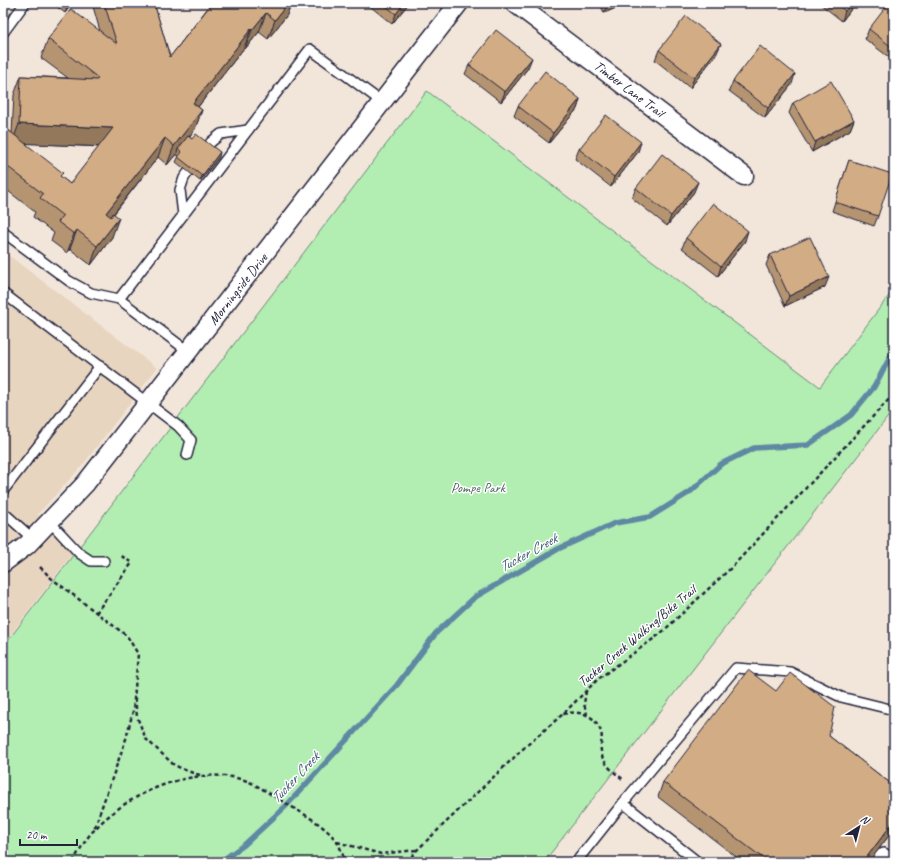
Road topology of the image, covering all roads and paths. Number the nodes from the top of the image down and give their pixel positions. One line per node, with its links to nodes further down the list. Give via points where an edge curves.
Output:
1 (25, 3): 4 (lane)
2 (459, 3): 5 (street, Morningside Drive)
3 (515, 3): 7 (street, Timber Lane Trail)
4 (3, 33)
5 (382, 102): 6 (lane, via 310,49); 12 (street, Morningside Drive)
6 (248, 130): 8 (lane); 8 (lane, via 221,134 184,178 180,190)
7 (744, 176)
8 (183, 215): 11 (lane)
9 (3, 232): 11 (lane, via 69,281 91,293)
10 (3, 292): 13 (lane)
11 (119, 299): 12 (lane)
12 (189, 352): 15 (street, Morningside Drive)
13 (100, 366): 15 (lane); 17 (lane)
14 (894, 394): 26 (path, Tucker Creek Walking/Bike Trail, via 732,567 660,634 612,668)
15 (149, 403): 16 (lane, via 191,440); 19 (street, Morningside Drive, via 85,484)
16 (187, 455)
17 (3, 491)
18 (3, 512): 20 (lane)
19 (50, 522): 20 (street, Morningside Drive); 22 (lane, via 79,553 91,561)
20 (33, 540): 23 (street, Morningside Drive)
21 (120, 554): 25 (path, via 132,563)
22 (104, 561)
23 (3, 563)
24 (40, 567): 25 (path)
25 (96, 613): 27 (path, via 127,636 138,654)
26 (586, 691): 29 (path, Tucker Creek Walking/Bike Trail); 30 (path, via 584,704)
27 (135, 692): 31 (path, via 137,717 146,739 174,765); 34 (path, via 126,739)
28 (894, 710): 33 (lane, via 841,698 790,672 736,668)
29 (563, 714): 30 (path); 36 (path, Tucker Creek Walking/Bike Trail)
30 (587, 714): 32 (path, via 594,720 601,733 601,752 605,761 611,770)
31 (206, 776): 34 (path, via 183,779 157,787 131,800); 35 (path, via 247,782 316,821)
32 (624, 780)
33 (623, 803): 41 (lane); 42 (lane)
34 (94, 830): 38 (path)
35 (337, 842): 36 (path, via 381,854); 39 (path)
36 (417, 850): 40 (path, Tucker Creek Walking/Bike Trail)
37 (894, 860): 43 (lane, via 884,853)
38 (73, 862)
39 (344, 862)
40 (407, 862)
41 (576, 862)
42 (698, 862)
43 (871, 862)

